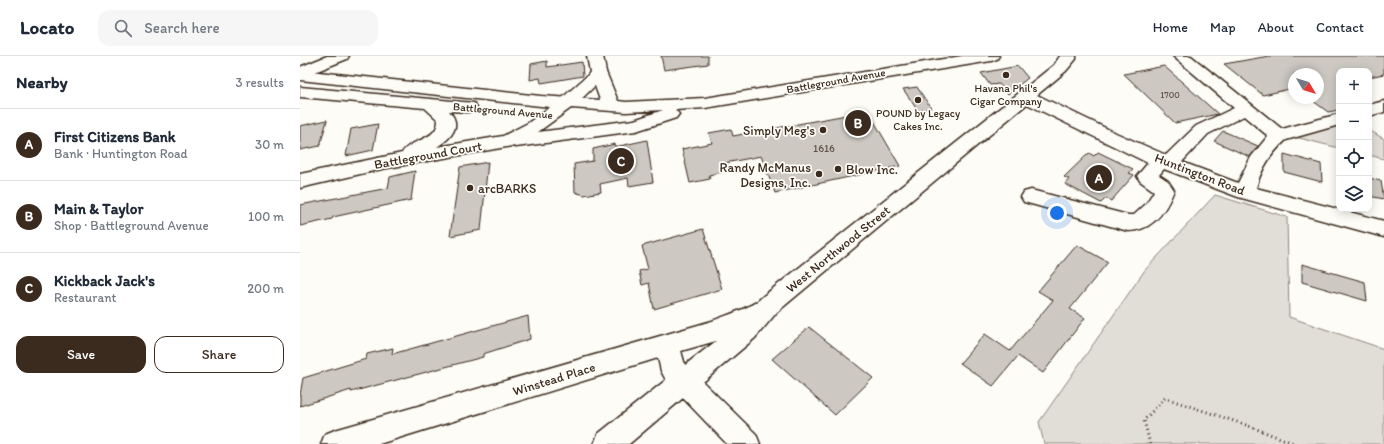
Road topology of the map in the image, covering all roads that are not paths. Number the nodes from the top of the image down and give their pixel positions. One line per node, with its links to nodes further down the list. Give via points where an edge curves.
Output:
1 (991, 56): 10 (main road, Battleground Avenue)
2 (1068, 56): 8 (main road, West Northwood Street, via 1060,68)
3 (1181, 56): 14 (main road)
4 (338, 57): 5 (main road)
5 (305, 63): 9 (main road, Battleground Avenue)
6 (596, 64): 9 (main road, Battleground Court, via 595,78); 12 (main road, via 604,86 604,94)
7 (300, 92): 11 (main road, Battleground Avenue)
8 (1025, 96): 21 (main road, Huntington Road); 27 (main road, West Northwood Street)
9 (566, 103): 12 (main road, Battleground Avenue); 17 (main road, Battleground Court)
10 (704, 103): 12 (main road, Battleground Avenue); 16 (main road, Battleground Avenue)
11 (431, 104): 17 (main road, Battleground Avenue); 22 (main road, via 447,120 447,127 443,133 424,147)
12 (613, 106)
13 (1384, 106): 15 (main road)
14 (1245, 109): 19 (main road); 21 (main road, via 1202,130)
15 (1372, 110)
16 (670, 114): 17 (main road, Battleground Avenue, via 615,118); 20 (main road, via 636,125)
17 (551, 115): 20 (main road, Battleground Court)
18 (1336, 120): 19 (main road)
19 (1279, 136): 24 (main road, via 1261,155 1251,173)
20 (508, 141): 22 (main road, Battleground Court)
21 (1165, 162): 24 (main road, Huntington Road); 25 (main road, via 1147,176 1164,190 1162,196 1145,218 1138,222 1128,223)
22 (382, 163): 23 (main road, Battleground Court)
23 (300, 181)
24 (1245, 192): 26 (main road, Huntington Road)
25 (1031, 197)
26 (1384, 230)
27 (769, 305): 28 (main road, Winstead Place, via 717,330); 29 (main road, West Northwood Street, via 746,330)
28 (667, 345): 29 (main road, via 674,371); 30 (main road, Winstead Place)
29 (683, 381): 31 (main road, West Northwood Street); 32 (main road)
30 (335, 444)
31 (608, 444)
32 (746, 444)

